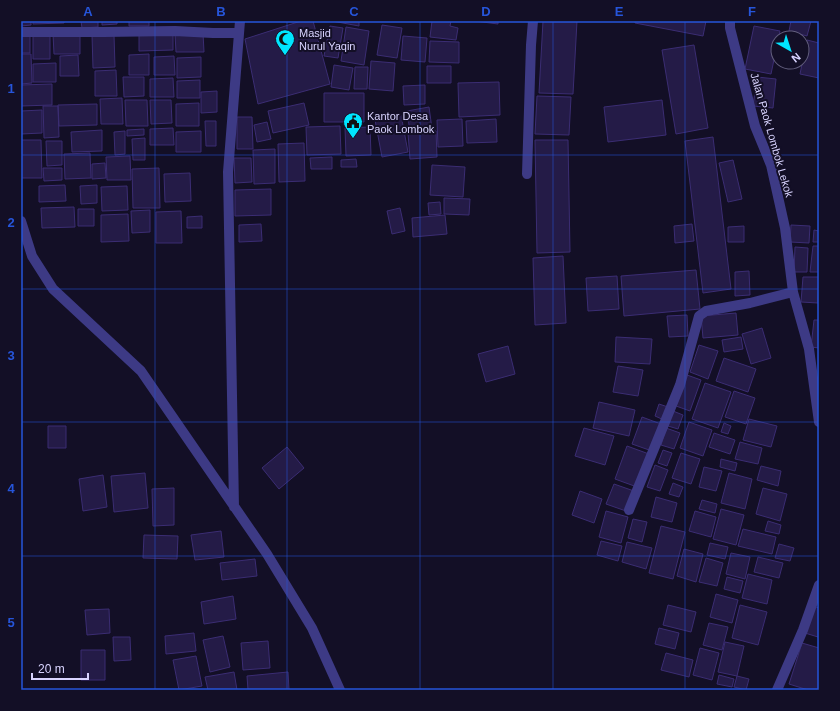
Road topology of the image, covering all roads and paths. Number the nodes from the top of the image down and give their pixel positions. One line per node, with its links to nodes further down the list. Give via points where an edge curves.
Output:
1 (240, 21): 5 (street)
2 (533, 21): 6 (street)
3 (730, 21): 8 (street, Jalan Paok Lombok Lekok, via 755,126 771,165 785,228)
4 (21, 32): 5 (street)
5 (240, 33): 10 (street, via 228,172)
6 (527, 174)
7 (21, 221): 10 (street, via 32,256 53,289 141,371)
8 (793, 292): 9 (street, Jalan Paok Lombok Lekok, via 809,349); 11 (street, via 706,311 699,316 680,385)
9 (819, 422)
10 (234, 507): 13 (street, via 267,554 312,628)
11 (630, 510)
12 (819, 585): 14 (street)
13 (340, 690)
14 (777, 690)

